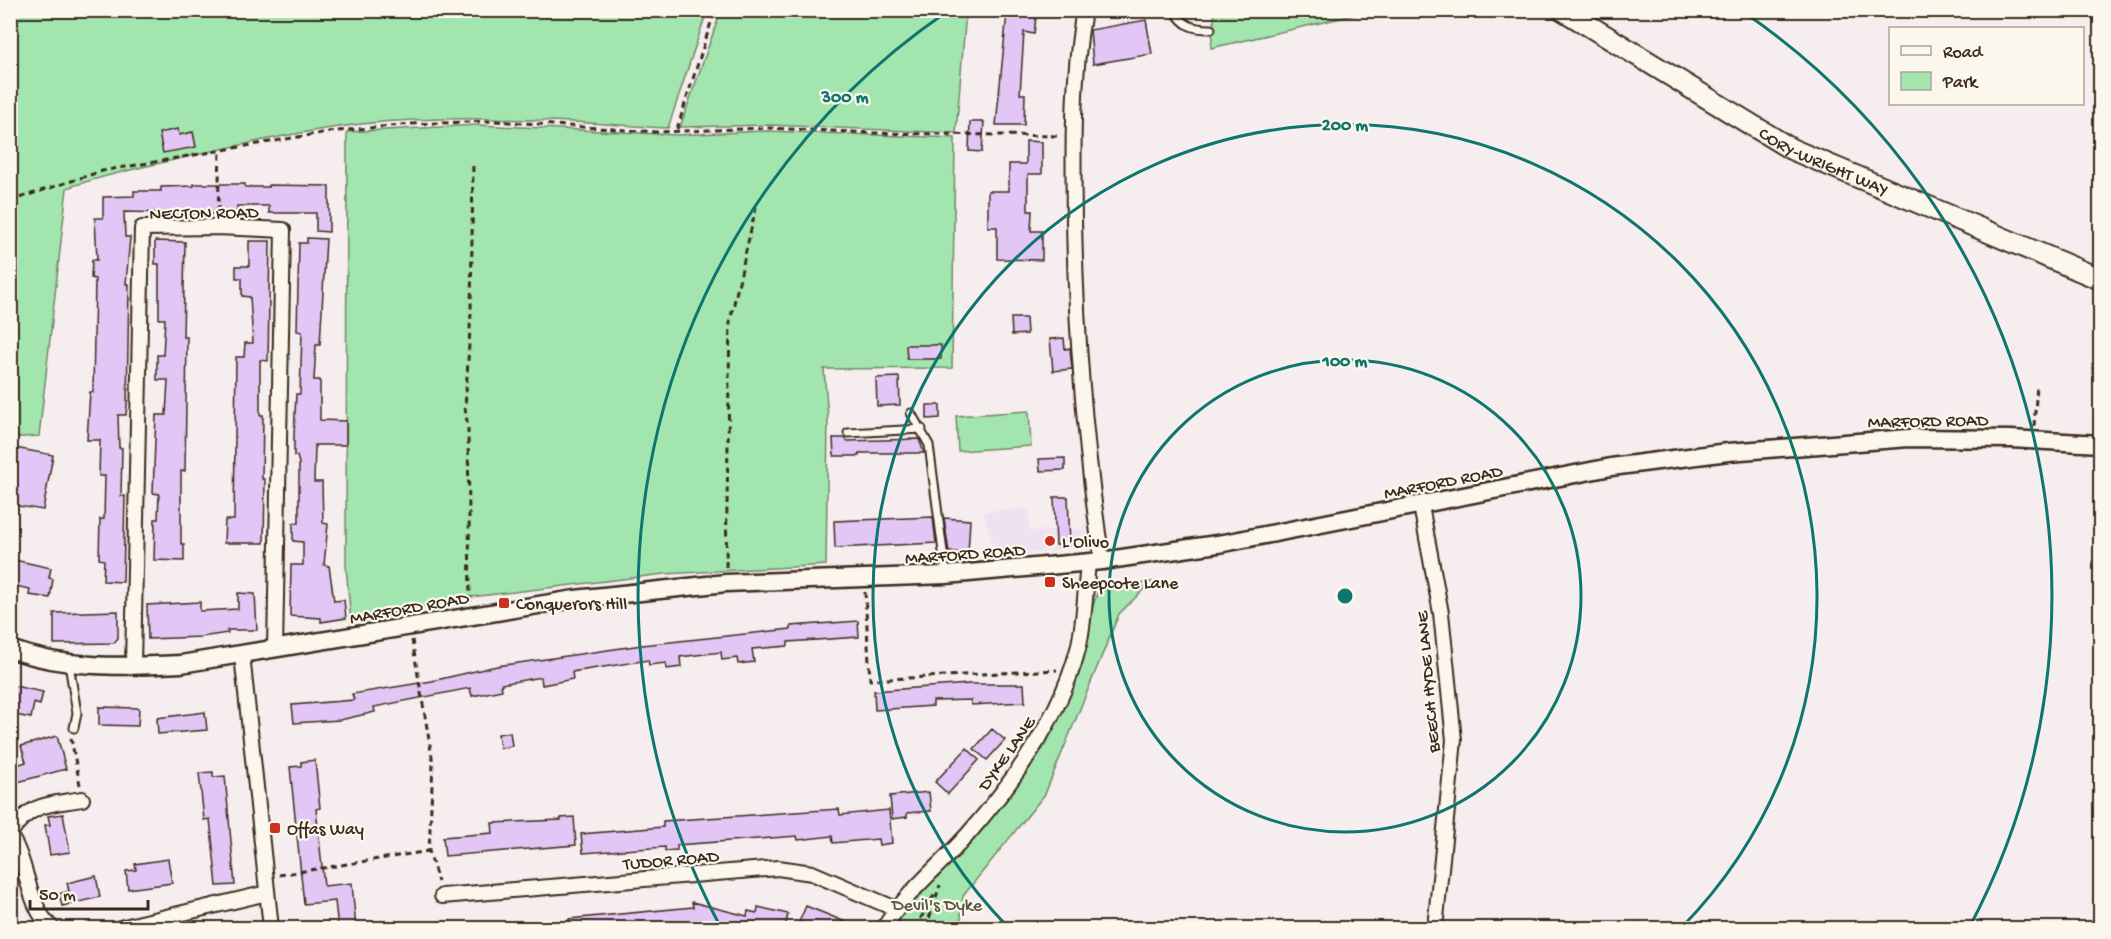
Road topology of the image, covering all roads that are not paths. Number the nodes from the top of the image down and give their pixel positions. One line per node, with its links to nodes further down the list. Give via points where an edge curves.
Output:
1 (1084, 10): 11 (street, via 1072,136 1076,327)
2 (1173, 10): 4 (lane, via 1188,27)
3 (1563, 10): 5 (main road, CORY-WRIGHT WAY, via 1791,149)
4 (1211, 29)
5 (2100, 279)
6 (911, 413): 7 (lane)
7 (922, 429): 8 (lane); 12 (lane, via 931,455)
8 (848, 433)
9 (2100, 444): 10 (street, MARFORD ROAD, via 1909,438 1728,452 1611,467)
10 (1421, 506): 11 (street, MARFORD ROAD, via 1224,543); 28 (street, BEECH HYDE LANE, via 1441,613 1454,740)
11 (1095, 562): 12 (street, MARFORD ROAD); 23 (street, DYKE LANE, via 1079,639 1052,719 968,833)
12 (946, 575): 14 (street, MARFORD ROAD, via 726,583 575,599)
13 (10, 649): 16 (street, MARFORD ROAD)
14 (275, 649): 15 (street, MARFORD ROAD); 17 (street, NECTON ROAD, via 283,230 142,228)
15 (242, 655): 17 (street, MARFORD ROAD); 21 (street)
16 (69, 664): 17 (street, MARFORD ROAD); 18 (lane, via 77,713)
17 (133, 666)
18 (74, 728)
19 (82, 799): 20 (street, via 35,807 20,818)
20 (10, 834): 24 (street, via 34,901)
21 (267, 893): 25 (street); 26 (street)
22 (442, 896): 23 (street, TUDOR ROAD, via 778,868 812,873)
23 (896, 909): 27 (street, DYKE LANE)
24 (52, 928)
25 (120, 928)
26 (271, 928)
27 (884, 928)
28 (1435, 928)

